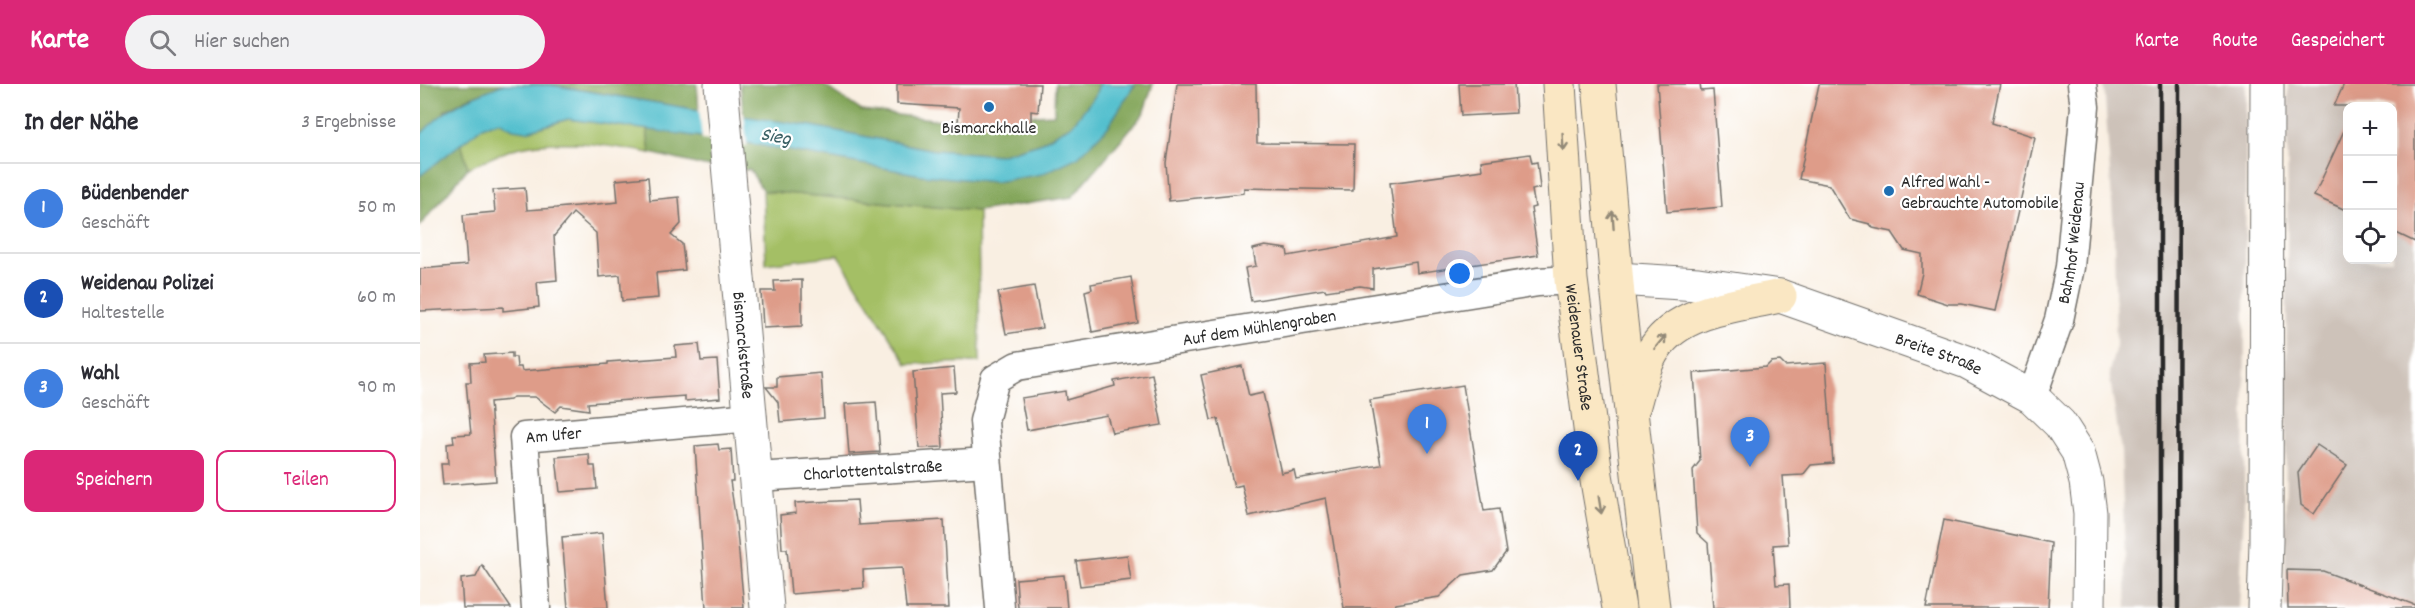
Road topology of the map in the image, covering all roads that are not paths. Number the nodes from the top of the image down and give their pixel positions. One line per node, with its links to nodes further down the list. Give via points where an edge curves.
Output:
1 (721, 84): 11 (street, Bismarckstraße)
2 (1559, 84): 7 (main road, Weidenauer Straße, one-way to 7)
3 (1599, 84): 6 (main road, one-way to 3)
4 (2082, 84): 9 (street, Bahnhof Weidenau, via 2085,107 2070,267 2059,320)
5 (2268, 84): 22 (street)
6 (1617, 279): 7 (main road); 8 (street, Breite Straße, via 1698,284); 10 (main road)
7 (1571, 280): 12 (street, Auf dem Mühlengraben, via 1538,282 1017,366 996,379 984,421); 15 (main road, Weidenauer Straße, one-way to 15)
8 (1780, 296): 9 (street, Breite Straße, via 1967,362); 10 (main road, one-way to 8, via 1653,350 1670,329 1693,317)
9 (2032, 397): 21 (street, Breite Straße, via 2060,424 2078,452 2090,513)
10 (1631, 416): 14 (main road)
11 (752, 417): 13 (street, Bismarckstraße); 16 (street, Am Ufer, via 524,437)
12 (987, 462): 13 (street, Charlottentalstraße); 18 (street)
13 (757, 477): 17 (street, Bismarckstraße)
14 (1647, 571): 15 (main road); 20 (main road)
15 (1612, 573): 19 (main road, Weidenauer Straße)
16 (536, 608)
17 (767, 608)
18 (1000, 608)
19 (1619, 608)
20 (1653, 608)
21 (2089, 608)
22 (2264, 608)

